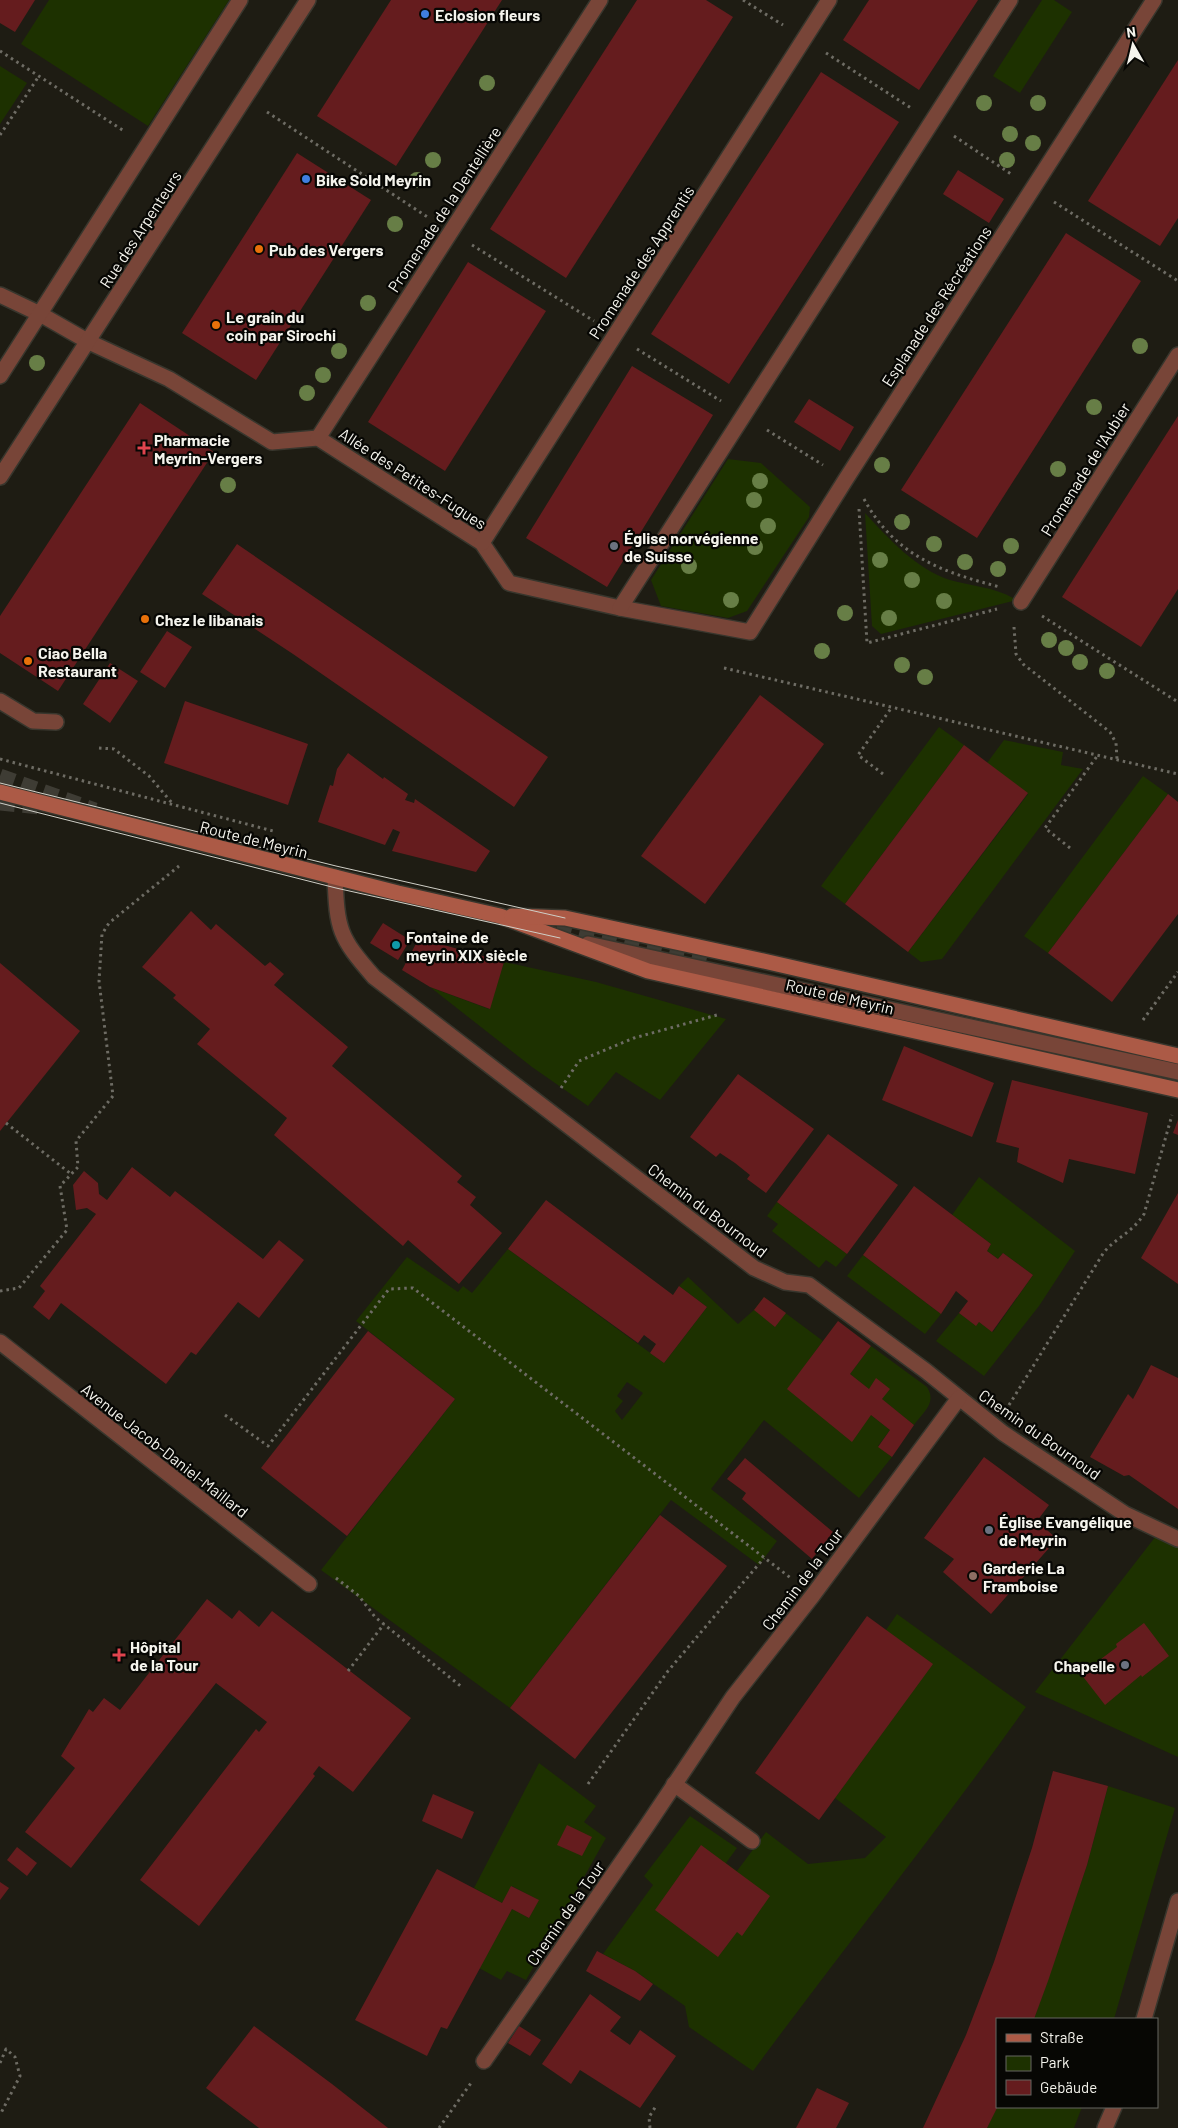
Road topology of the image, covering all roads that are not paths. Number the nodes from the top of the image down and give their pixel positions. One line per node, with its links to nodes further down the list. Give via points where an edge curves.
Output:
1 (240, 0): 8 (street)
2 (308, 0): 9 (street, Rue des Arpenteurs)
3 (600, 0): 12 (street, Promenade de la Dentellière)
4 (829, 0): 14 (street, Promenade des Apprentis)
5 (1010, 0): 16 (street)
6 (1154, 0): 17 (street, Esplanade des Récréations, via 1033,188 852,483)
7 (0, 295): 8 (street, Allée des Petites-Fugues)
8 (40, 314): 9 (street, Allée des Petites-Fugues); 11 (street)
9 (88, 342): 12 (street, Allée des Petites-Fugues, via 168,379 272,442); 13 (street, Rue des Arpenteurs)
10 (1178, 355): 15 (street, Promenade de l'Aubier)
11 (0, 376)
12 (318, 438): 14 (street, Allée des Petites-Fugues)
13 (0, 477)
14 (482, 543): 16 (street, Allée des Petites-Fugues, via 509,583)
15 (1021, 602)
16 (620, 608): 17 (street, Allée des Petites-Fugues)
17 (750, 632)
18 (0, 701): 19 (street, via 33,721)
19 (56, 722)
20 (0, 792): 21 (street, Route de Meyrin)
21 (335, 877): 22 (street, Route de Meyrin); 28 (street, Chemin du Bournoud, via 337,919 342,935 374,977 754,1268 785,1282 808,1285)
22 (500, 916): 23 (street, Route de Meyrin); 24 (street, Route de Meyrin, via 565,918)
23 (560, 938): 25 (street); 26 (street, Route de Meyrin, via 648,971)
24 (1178, 1056)
25 (1178, 1072)
26 (1178, 1090)
27 (0, 1342): 30 (street, Avenue Jacob-Daniel-Maillard)
28 (959, 1398): 29 (street, Chemin du Bournoud, via 1003,1433 1125,1514); 31 (street, Chemin de la Tour, via 733,1697)
29 (1178, 1540)
30 (309, 1584)
31 (674, 1784): 32 (street); 35 (street, Chemin de la Tour)
32 (752, 1842)
33 (1178, 1901): 34 (street)
34 (1144, 2018)
35 (484, 2061)
36 (1114, 2108): 37 (street)
37 (1105, 2128)

